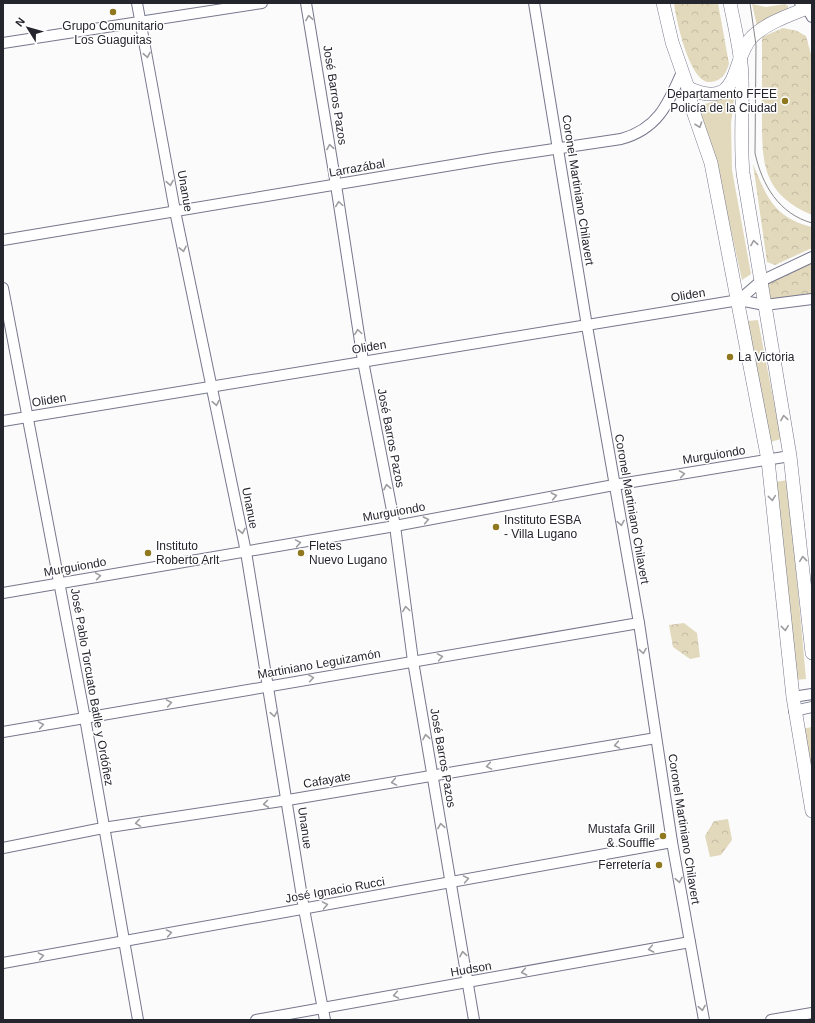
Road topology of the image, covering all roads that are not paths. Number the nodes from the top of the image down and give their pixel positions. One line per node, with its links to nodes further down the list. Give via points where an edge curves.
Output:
1 (138, 3): 8 (street, Unanue)
2 (262, 3): 8 (street)
3 (306, 3): 14 (street, José Barros Pazos, one-way to 3)
4 (534, 3): 13 (street, Coronel Martiniano Chilavert)
5 (663, 3): 11 (main road)
6 (730, 3): 10 (main road)
7 (808, 9): 10 (main road, via 765,27 747,45)
8 (141, 21): 9 (street); 15 (street, Unanue, one-way to 15)
9 (3, 43)
10 (741, 60): 12 (main road, via 729,84 718,94 705,95); 18 (main road, one-way to 10, via 743,173)
11 (682, 72): 12 (main road); 13 (street, Larrazábal, via 665,108 645,129 621,139)
12 (688, 88): 21 (main road, one-way to 21, via 711,163)
13 (559, 149): 14 (street, Larrazábal); 23 (street, Coronel Martiniano Chilavert)
14 (336, 185): 15 (street, Larrazábal); 24 (street, José Barros Pazos, one-way to 14)
15 (175, 210): 16 (street, Larrazábal); 25 (street, Unanue, one-way to 25)
16 (3, 240)
17 (812, 257): 18 (street)
18 (761, 281): 21 (street); 22 (main road)
19 (3, 288): 26 (street, José Pablo Torcuato Batlle y Ordóñez)
20 (812, 299): 22 (street)
21 (739, 300): 22 (street); 23 (street, Oliden); 29 (main road)
22 (765, 305): 28 (main road, one-way to 22)
23 (587, 326): 24 (street, Oliden); 30 (street, Coronel Martiniano Chilavert)
24 (363, 361): 25 (street, Oliden); 31 (street, José Barros Pazos, one-way to 24)
25 (212, 386): 26 (street, Oliden); 32 (street, Unanue, one-way to 32)
26 (29, 416): 27 (street, Oliden); 33 (street, José Pablo Torcuato Batlle y Ordóñez)
27 (3, 421)
28 (790, 456): 29 (street, Murguiondo); 36 (main road, one-way to 28)
29 (768, 460): 30 (street, Murguiondo, one-way to 29); 40 (main road, one-way to 40)
30 (614, 485): 31 (street, Murguiondo, one-way to 30); 35 (street, Coronel Martiniano Chilavert, one-way to 35)
31 (395, 526): 32 (street, Murguiondo, one-way to 31); 37 (street, José Barros Pazos, one-way to 31)
32 (246, 552): 33 (street, Murguiondo, one-way to 32); 38 (street, Unanue)
33 (60, 582): 34 (street, Murguiondo); 43 (street, José Pablo Torcuato Batlle y Ordóñez)
34 (3, 593)
35 (639, 622): 37 (street, Martiniano Leguizamón, one-way to 35); 45 (street, Coronel Martiniano Chilavert, one-way to 45)
36 (812, 653)
37 (413, 661): 38 (street, Martiniano Leguizamón, one-way to 37); 46 (street, José Barros Pazos, one-way to 37)
38 (269, 685): 43 (street, Martiniano Leguizamón, one-way to 38); 47 (street, Unanue, one-way to 47)
39 (812, 694): 40 (street)
40 (792, 697): 42 (main road)
41 (812, 707): 42 (street)
42 (794, 711): 48 (main road)
43 (85, 718): 44 (street, Martiniano Leguizamón, one-way to 43); 49 (street, José Pablo Torcuato Batlle y Ordóñez)
44 (3, 732)
45 (656, 738): 46 (street, Cafayate, one-way to 46); 50 (street, Coronel Martiniano Chilavert)
46 (433, 776): 47 (street, Cafayate, one-way to 47); 52 (street, José Barros Pazos, one-way to 46)
47 (288, 800): 49 (street, Cafayate, one-way to 49); 53 (street, Unanue)
48 (812, 811)
49 (103, 828): 51 (street, Cafayate); 54 (street, José Pablo Torcuato Batlle y Ordóñez)
50 (672, 842): 52 (street, José Ignacio Rucci, one-way to 50); 55 (street, Coronel Martiniano Chilavert, one-way to 55)
51 (3, 848)
52 (450, 882): 53 (street, José Ignacio Rucci, one-way to 52); 57 (street, José Barros Pazos, one-way to 52)
53 (304, 909): 54 (street, José Ignacio Rucci, one-way to 53); 58 (street, Unanue)
54 (124, 941): 56 (street, José Ignacio Rucci, one-way to 54); 60 (street, José Pablo Torcuato Batlle y Ordóñez)
55 (690, 942): 57 (street, Hudson, one-way to 57); 64 (street, Coronel Martiniano Chilavert, one-way to 64)
56 (3, 964)
57 (468, 983): 58 (street, Hudson, one-way to 58); 63 (street, José Barros Pazos)
58 (324, 1007): 61 (street, Hudson); 62 (street, Unanue)
59 (812, 1013): 65 (street)
60 (138, 1020)
61 (256, 1020)
62 (325, 1020)
63 (474, 1020)
64 (704, 1020)
65 (771, 1020)

